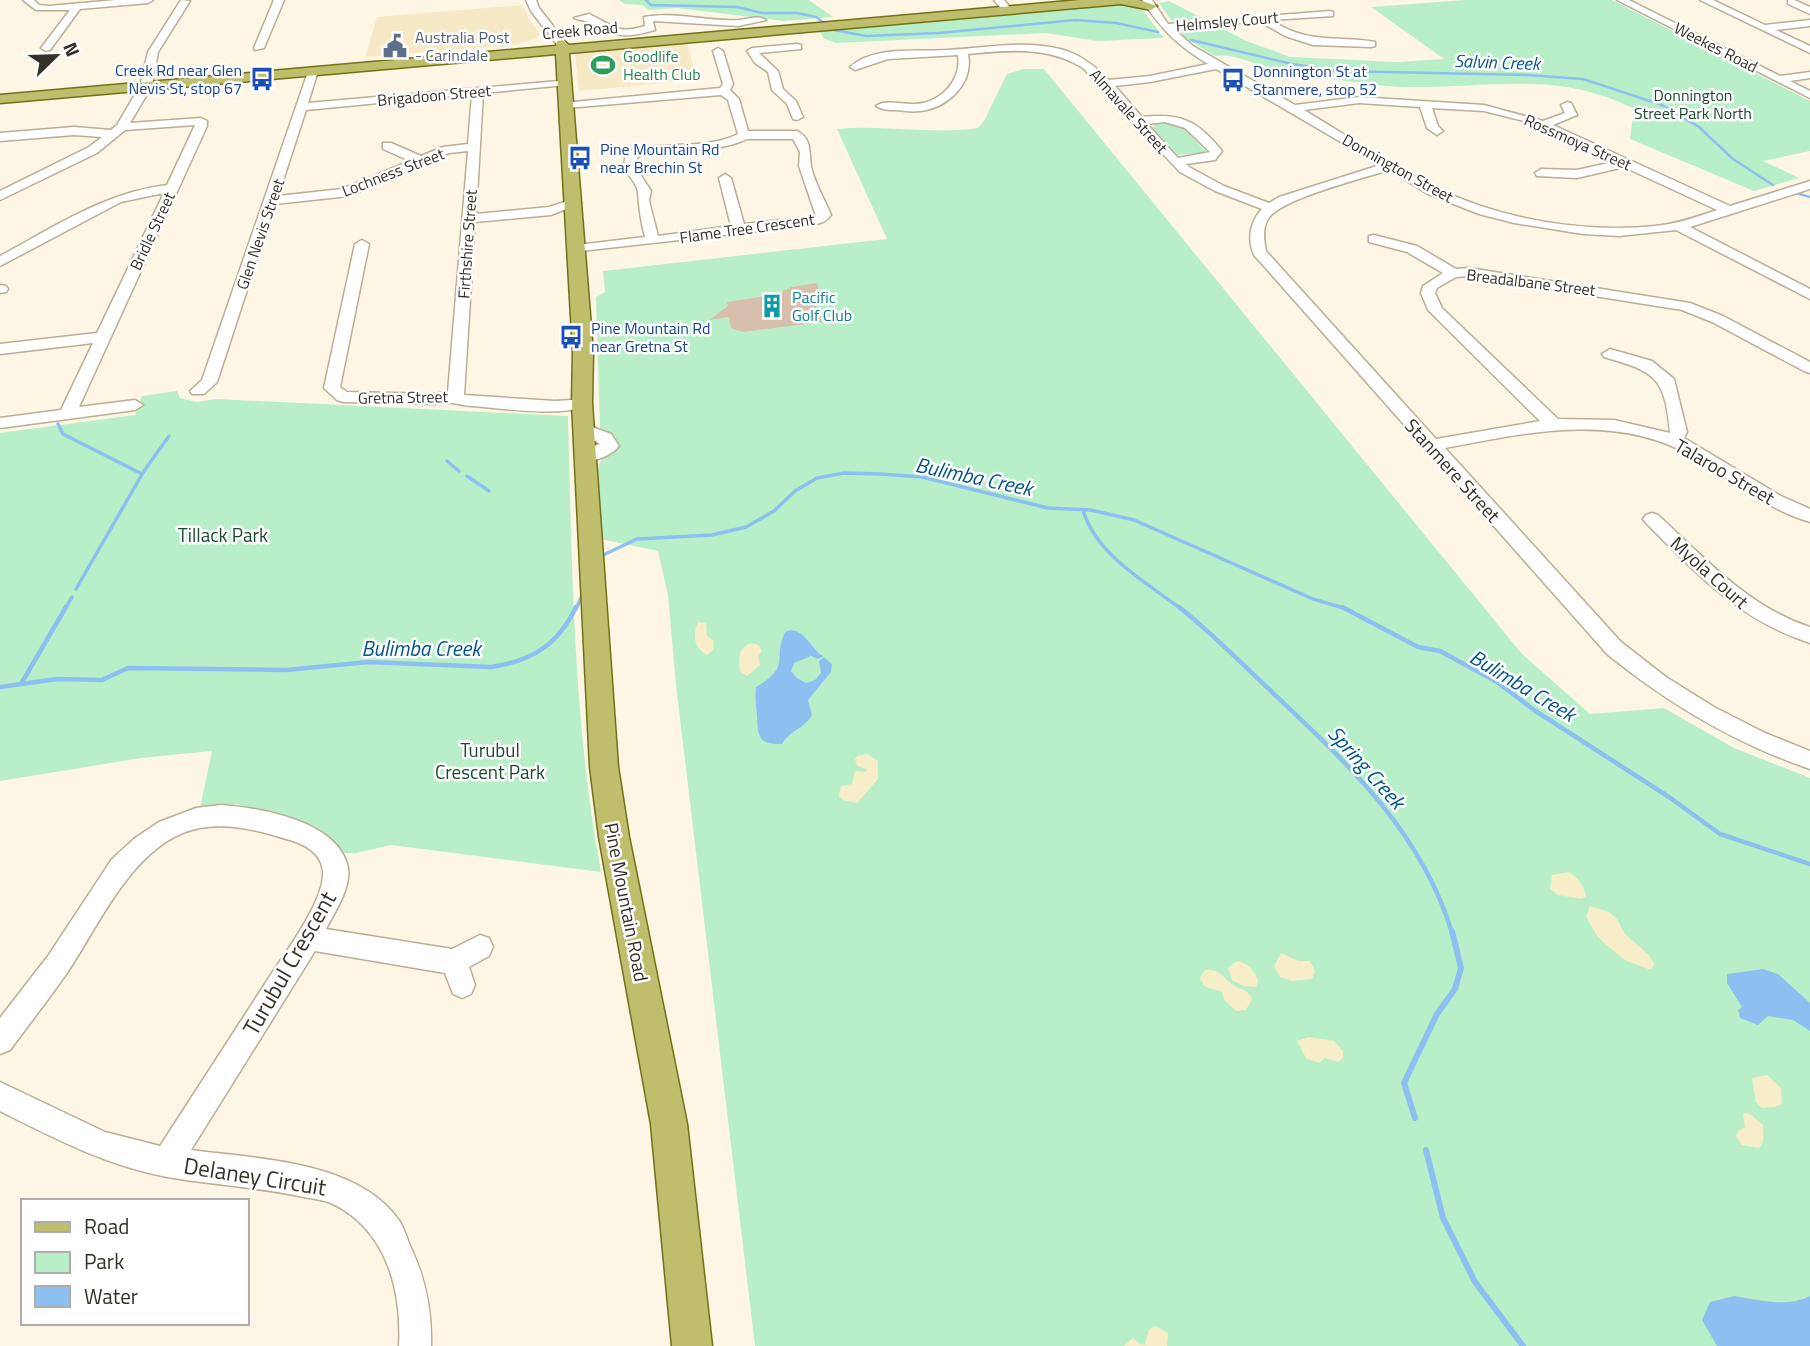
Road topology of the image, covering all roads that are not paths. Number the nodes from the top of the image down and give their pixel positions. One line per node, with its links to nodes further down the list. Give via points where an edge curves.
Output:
1 (28, 0): 14 (street, via 36,7)
2 (148, 0): 14 (street)
3 (177, 0): 4 (street)
4 (187, 0): 38 (street, via 153,51)
5 (279, 0): 30 (street)
6 (531, 0): 26 (street)
7 (1073, 0): 13 (main road, Creek Road)
8 (1121, 0): 12 (main road, Creek Road); 13 (main road, Creek Road)
9 (1622, 0): 39 (street, Weekes Road)
10 (1705, 0): 25 (street)
11 (1791, 2): 15 (street)
12 (1149, 3): 24 (street, Donnington Street)
13 (1003, 5): 22 (main road, Creek Road)
14 (78, 7): 29 (street)
15 (1810, 11)
16 (638, 12): 20 (street)
17 (1330, 15): 19 (street, Helmsley Court)
18 (579, 18): 20 (street, via 589,18 605,32 614,33 651,29)
19 (1261, 18): 24 (street, Helmsley Court); 27 (street, via 1304,41)
20 (647, 19): 21 (street)
21 (761, 20)
22 (826, 23): 26 (main road, Creek Road); 26 (main road, Creek Road, via 589,42)
23 (1810, 23): 25 (street)
24 (1165, 27): 34 (street, Donnington Street)
25 (1764, 28): 32 (street)
26 (559, 40): 36 (main road, Creek Road); 38 (main road, Creek Road, via 522,48); 40 (main road, Pine Mountain Road)
27 (1371, 44)
28 (797, 47): 52 (street, via 752,51 775,73 778,90 792,103)
29 (46, 48)
30 (259, 48)
31 (717, 50): 43 (street, via 728,84)
32 (1810, 50)
33 (962, 52): 35 (street, Almavale Street, via 882,57); 41 (street, Almavale Street, via 1028,48 1061,52 1084,62); 48 (street, via 964,69 946,99 919,108)
34 (1217, 65): 41 (street); 51 (street, Donnington Street)
35 (855, 67)
36 (313, 71): 38 (main road, Creek Road); 49 (street, Glen Nevis Street)
37 (1810, 75): 39 (street)
38 (148, 78): 45 (main road, Creek Road); 55 (street)
39 (1778, 79): 44 (street, Weekes Road)
40 (566, 82): 42 (street, Brigadoon Street); 46 (main road, Pine Mountain Road)
41 (1105, 84): 53 (street, Almavale Street)
42 (478, 91): 49 (street, Brigadoon Street); 60 (street, Firthshire Street)
43 (724, 91): 46 (street); 57 (street, via 733,99)
44 (1810, 95)
45 (0, 96)
46 (568, 105): 74 (main road, Pine Mountain Road)
47 (1567, 105): 54 (street, via 1571,115)
48 (881, 106)
49 (302, 107): 72 (street, Glen Nevis Street)
50 (1426, 107): 51 (street, Rossmoya Street, via 1347,100); 54 (street, Rossmoya Street, via 1503,111); 56 (street)
51 (1293, 109): 64 (street, Donnington Street)
52 (797, 117)
53 (1138, 121): 62 (street, Almavale Street); 62 (street, via 1189,122 1216,151 1211,157)
54 (1543, 125): 63 (street, Rossmoya Street)
55 (119, 131): 58 (street); 70 (street, Bridle Street, via 201,121); 71 (street, via 93,150)
56 (1437, 131)
57 (746, 135): 78 (street, Flame Tree Crescent, via 797,135 824,215 813,221); 80 (street, via 730,142 631,155 633,174 645,191)
58 (0, 137)
59 (387, 146): 61 (street)
60 (473, 147): 61 (street, Lochness Street, via 447,150); 76 (street, Firthshire Street)
61 (421, 161): 72 (street, Lochness Street, via 344,193)
62 (1176, 162): 73 (street, Almavale Street, via 1206,181)
63 (1625, 163): 66 (street, via 1577,174); 75 (street, Rossmoya Street)
64 (1390, 166): 73 (street); 77 (street, Donnington Street, via 1455,201 1514,219 1619,232)
65 (741, 173): 68 (street)
66 (1541, 173)
67 (707, 177): 68 (street)
68 (725, 178): 78 (street)
69 (1810, 186): 75 (street, Donnington Street)
70 (172, 188): 83 (street, via 116,199); 86 (street, Bridle Street)
71 (0, 196)
72 (271, 201): 90 (street, Glen Nevis Street, via 209,382)
73 (1270, 208): 98 (street, Stanmere Street, via 1259,220 1259,252)
74 (574, 209): 76 (street); 82 (main road, Pine Mountain Road)
75 (1729, 211): 77 (street, Donnington Street)
76 (469, 219): 91 (street, Firthshire Street)
77 (1678, 226): 85 (street)
78 (738, 227): 80 (street, Flame Tree Crescent)
79 (1374, 239): 84 (street, via 1412,249)
80 (652, 240): 82 (street, Flame Tree Crescent)
81 (362, 244): 91 (street, Gretna Street, via 332,388 343,397)
82 (577, 249): 92 (main road, Pine Mountain Road)
83 (0, 262)
84 (1454, 273): 89 (street, Breadalbane Street, via 1509,276 1685,306 1708,313); 96 (street, Breadalbane Street, via 1430,286 1435,310)
85 (1810, 295)
86 (102, 337): 87 (street); 94 (street, Bridle Street)
87 (0, 349)
88 (1610, 354): 97 (street, via 1646,364 1668,382 1679,432)
89 (1810, 368)
90 (198, 391)
91 (456, 397): 92 (street, Gretna Street, via 555,406)
92 (582, 403): 109 (main road, Pine Mountain Road, via 604,767 670,1135)
93 (135, 405): 94 (street)
94 (68, 413): 95 (street)
95 (0, 422)
96 (1553, 424): 97 (street, Talaroo Street, via 1596,424); 98 (street, Talaroo Street)
97 (1675, 440): 99 (street, Talaroo Street)
98 (1431, 445): 102 (street, Stanmere Street, via 1614,648 1651,679 1743,734)
99 (1810, 516)
100 (1652, 519): 101 (street, Myola Court, via 1741,602 1763,618)
101 (1810, 635)
102 (1810, 760)
103 (309, 938): 104 (street, via 458,973); 105 (street, Turubul Crescent, via 334,887 336,869 328,849 310,836 246,817 196,818 167,829 121,867 57,965); 107 (street, Turubul Crescent)
104 (480, 947)
105 (0, 1040)
106 (0, 1096): 107 (street, Delaney Circuit, via 102,1146)
107 (167, 1162): 108 (street, Delaney Circuit, via 277,1176 339,1191 368,1209 388,1230 408,1276)
108 (415, 1346)
109 (692, 1346)

